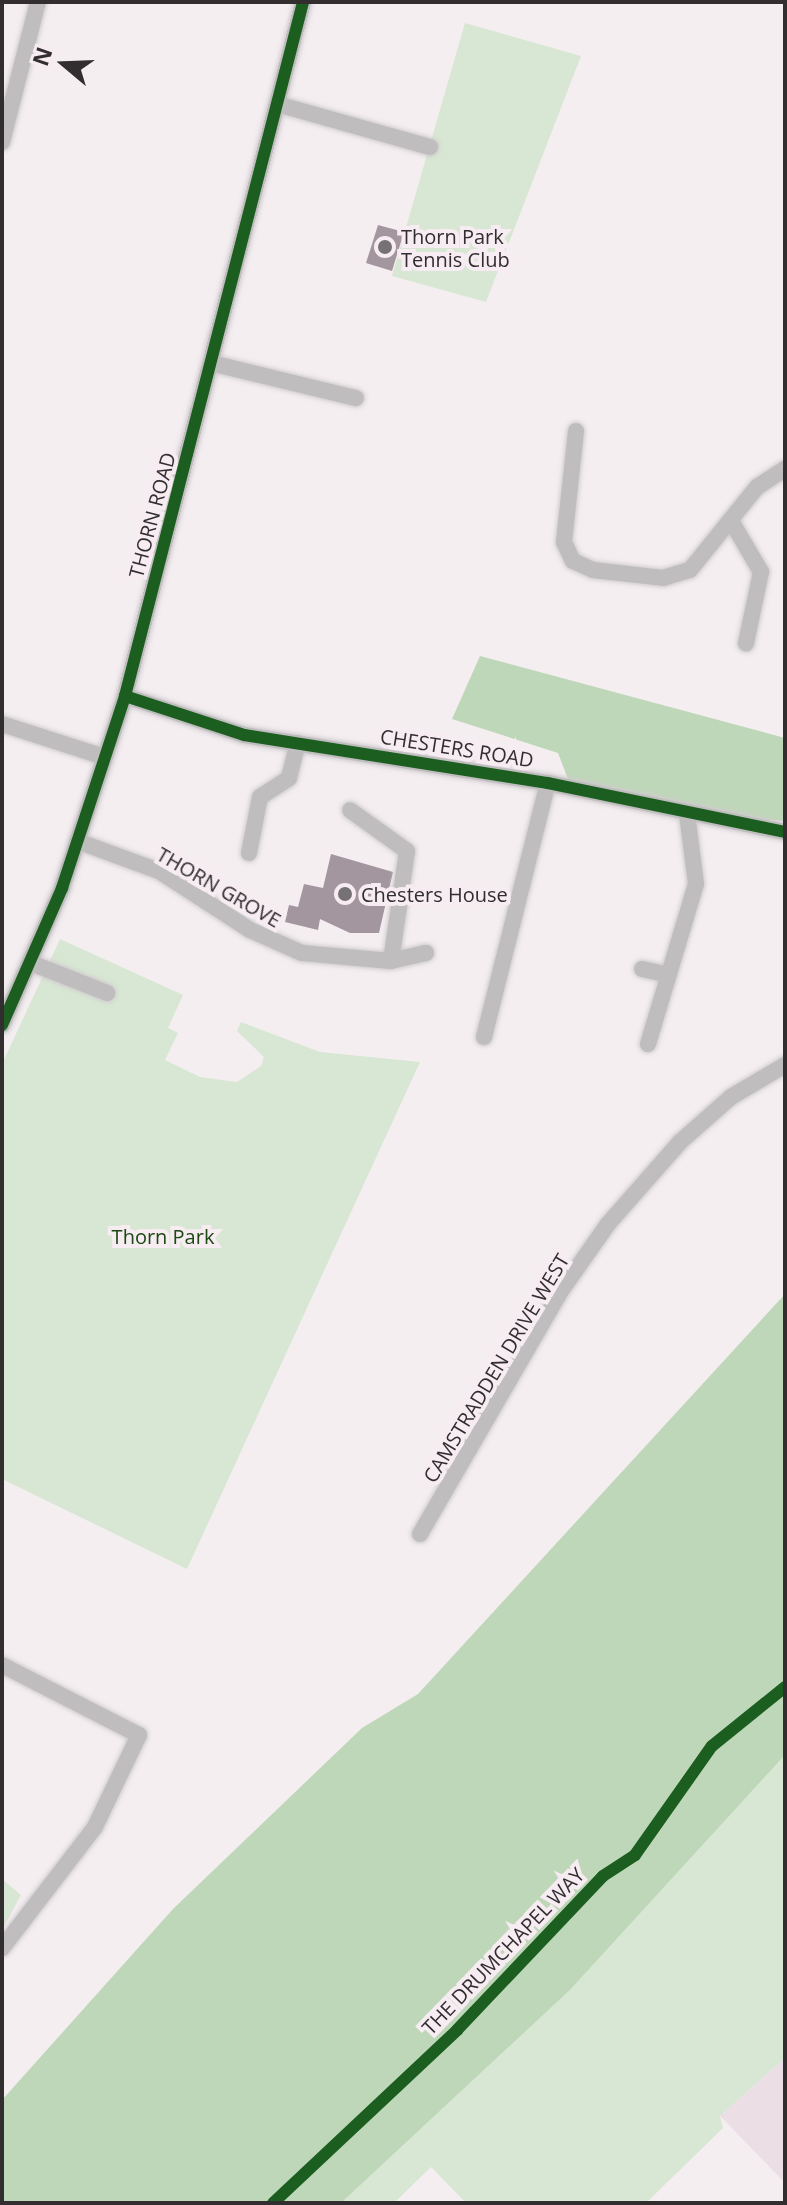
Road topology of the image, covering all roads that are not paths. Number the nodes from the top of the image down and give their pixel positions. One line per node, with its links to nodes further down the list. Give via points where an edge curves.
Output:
1 (38, 2): 4 (street)
2 (303, 2): 3 (street, THORN ROAD)
3 (277, 104): 5 (street); 6 (street, THORN ROAD)
4 (2, 142)
5 (430, 147)
6 (211, 363): 7 (street); 12 (street, THORN ROAD)
7 (356, 398)
8 (576, 431): 10 (street, via 563,529 567,552 583,567 676,576 702,560)
9 (785, 469): 10 (street, via 757,487)
10 (733, 524): 11 (street, via 761,572)
11 (746, 643)
12 (125, 696): 14 (street, CHESTERS ROAD, via 244,735); 15 (street, THORN ROAD)
13 (2, 724): 15 (street)
14 (298, 743): 16 (street, CHESTERS ROAD); 21 (street, via 295,782 260,797)
15 (104, 757): 20 (street, THORN ROAD)
16 (548, 783): 18 (street, CHESTERS ROAD); 29 (street)
17 (350, 810): 23 (street, via 407,851)
18 (687, 814): 19 (street, CHESTERS ROAD); 26 (street, via 696,884)
19 (785, 832)
20 (77, 841): 23 (street, THORN GROVE, via 159,871 250,930 302,953); 24 (street, THORN ROAD)
21 (249, 853)
22 (426, 953): 23 (street, THORN GROVE)
23 (391, 961)
24 (31, 963): 27 (street); 28 (street, THORN ROAD)
25 (642, 969): 26 (street)
26 (665, 974): 30 (street)
27 (107, 993)
28 (2, 1025)
29 (484, 1037)
30 (648, 1044)
31 (785, 1065): 32 (street, CAMSTRADDEN DRIVE WEST, via 731,1097 680,1142 608,1224 561,1291)
32 (420, 1534)
33 (2, 1665): 34 (street, via 139,1735 95,1827)
34 (2, 1948)

